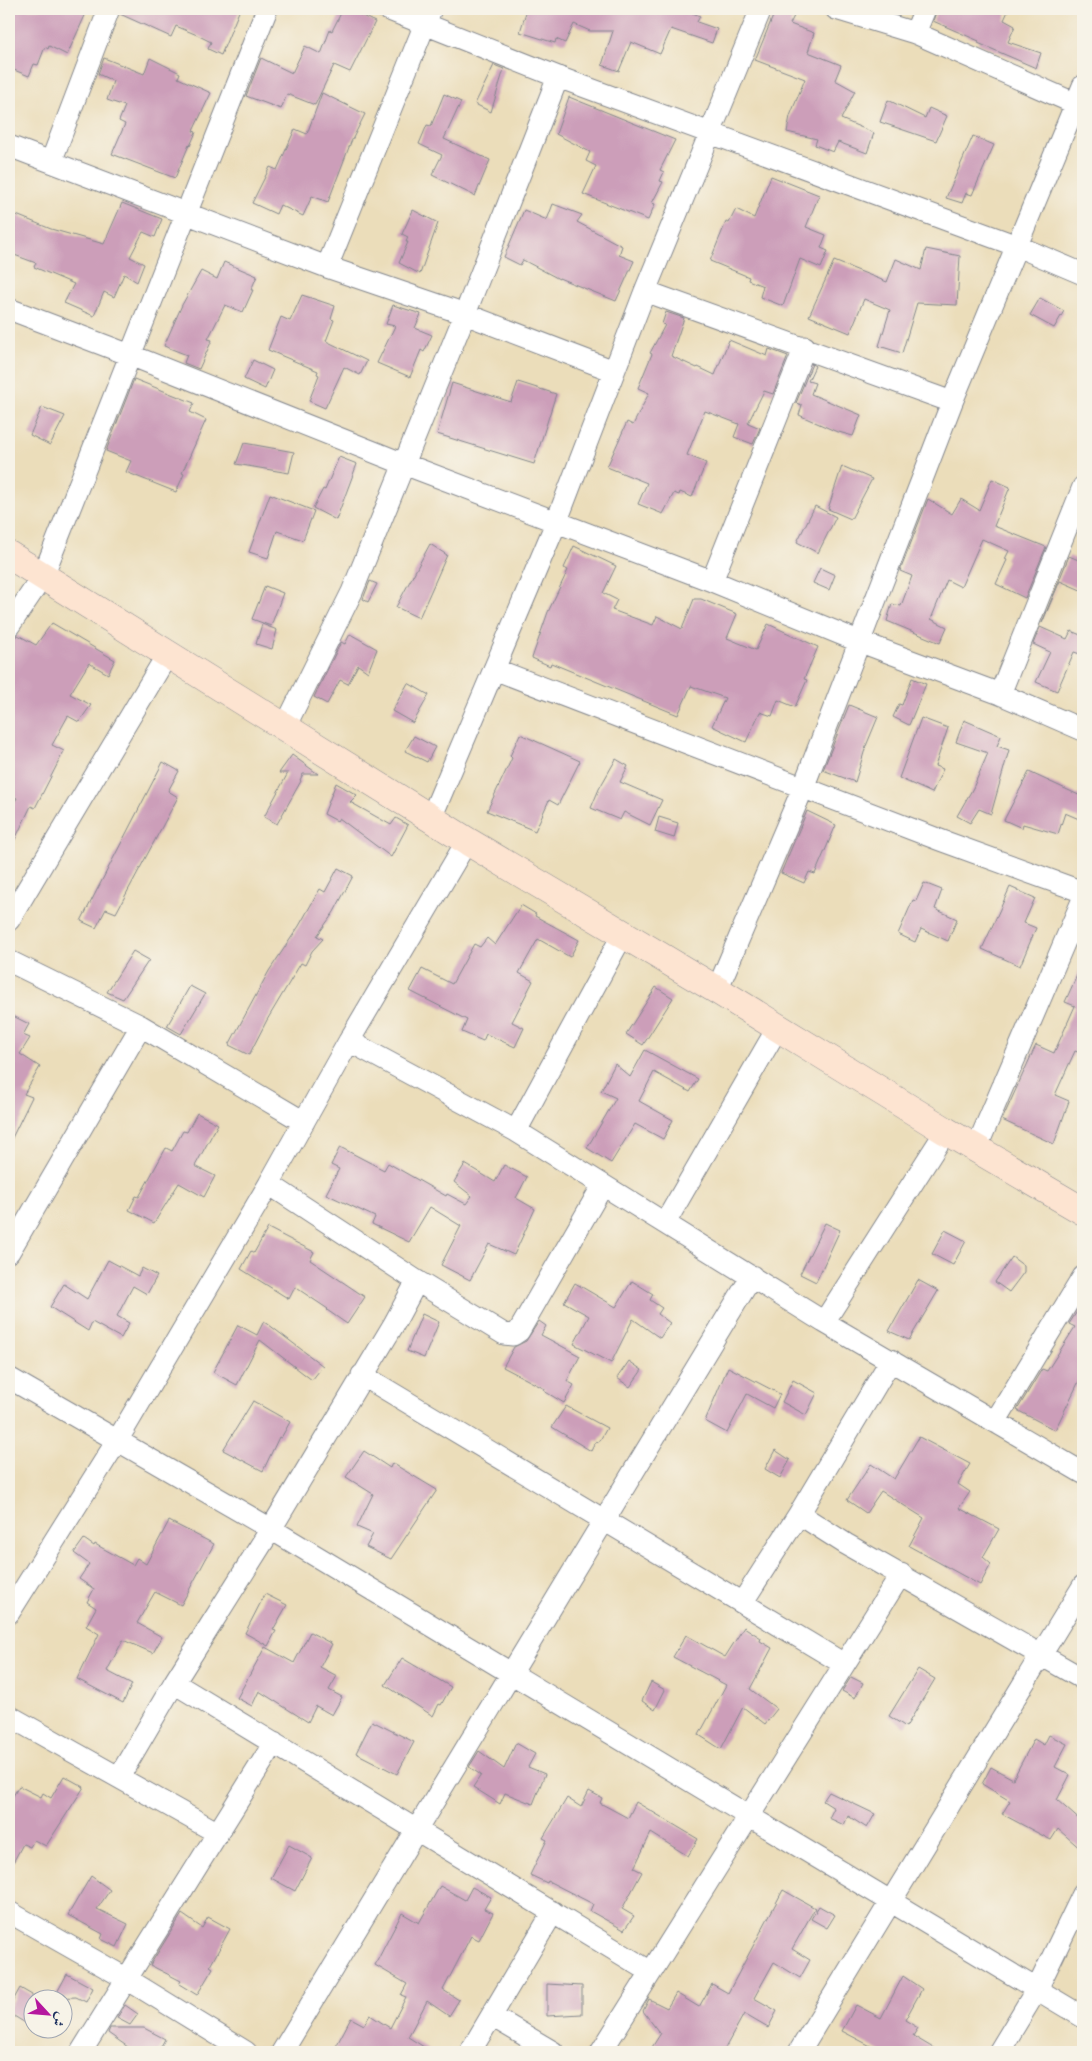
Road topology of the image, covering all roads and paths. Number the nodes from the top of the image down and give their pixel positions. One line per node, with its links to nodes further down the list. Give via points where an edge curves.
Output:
1 (109, 9): 13 (street)
2 (267, 9): 14 (street)
3 (387, 9): 7 (street)
4 (761, 9): 11 (street)
5 (836, 9): 8 (street)
6 (925, 9): 8 (street)
7 (429, 16): 9 (street); 16 (street)
8 (915, 33): 10 (street)
9 (558, 77): 11 (street); 20 (street)
10 (1081, 99): 15 (street)
11 (709, 134): 15 (street); 18 (street)
12 (9, 146): 13 (street)
13 (51, 162): 14 (street)
14 (186, 213): 16 (street); 22 (street)
15 (1017, 246): 17 (street); 24 (street)
16 (327, 267): 20 (street)
17 (1083, 274)
18 (646, 291): 21 (street); 23 (street)
19 (9, 309): 22 (street)
20 (465, 314): 23 (street); 25 (street)
21 (805, 347): 24 (street); 30 (street)
22 (130, 355): 25 (street); 29 (street)
23 (614, 371): 27 (street)
24 (952, 402): 32 (street)
25 (404, 464): 27 (street); 36 (street, via 352,592)
26 (1083, 486): 35 (street)
27 (556, 523): 30 (street); 34 (street)
28 (9, 555): 29 (street)
29 (42, 576): 31 (street); 33 (street)
30 (712, 580): 32 (street)
31 (9, 626)
32 (858, 641): 35 (street); 38 (street)
33 (167, 655): 36 (street); 43 (street)
34 (494, 669): 38 (street); 39 (street)
35 (1000, 694): 37 (street)
36 (285, 728): 39 (street)
37 (1083, 730)
38 (803, 788): 41 (street); 46 (street)
39 (431, 818): 40 (street)
40 (467, 841): 44 (street); 49 (street)
41 (1083, 892)
42 (1083, 899): 53 (street)
43 (9, 920)
44 (623, 934): 46 (street); 51 (street)
45 (9, 961): 47 (street)
46 (717, 990): 48 (street)
47 (141, 1026): 50 (street); 58 (street)
48 (778, 1027): 52 (street); 57 (street)
49 (348, 1041): 50 (street); 51 (street)
50 (304, 1122): 54 (street)
51 (516, 1131): 55 (street)
52 (946, 1131): 53 (street); 62 (street)
53 (976, 1149): 56 (street)
54 (269, 1184): 61 (street); 67 (street)
55 (603, 1185): 57 (street); 61 (street, via 519,1331 513,1335 504,1334)
56 (1083, 1211)
57 (666, 1223): 59 (street)
58 (9, 1252)
59 (752, 1276): 62 (street); 70 (street)
60 (1083, 1277): 66 (street)
61 (417, 1281): 64 (street)
62 (824, 1322): 63 (street)
63 (891, 1360): 66 (street); 69 (street)
64 (362, 1375): 70 (street); 71 (street)
65 (9, 1378): 67 (street)
66 (995, 1422): 68 (street)
67 (117, 1440): 71 (street); 75 (street)
68 (1083, 1473)
69 (799, 1514): 72 (street); 74 (street)
70 (604, 1520): 74 (street); 78 (street)
71 (271, 1529): 78 (street); 80 (street)
72 (901, 1574): 76 (street); 77 (street)
73 (1083, 1586): 76 (street)
74 (742, 1602): 77 (street)
75 (9, 1613)
76 (1042, 1657): 79 (street); 88 (street)
77 (844, 1664): 84 (street)
78 (511, 1674): 84 (street); 85 (street)
79 (1083, 1679)
80 (174, 1683): 82 (street); 83 (street)
81 (9, 1716): 83 (street)
82 (274, 1744): 85 (street); 86 (street)
83 (119, 1778): 86 (street)
84 (748, 1816): 88 (street); 91 (street)
85 (416, 1830): 90 (street); 98 (street)
86 (218, 1833): 92 (street)
87 (1083, 1894): 93 (street)
88 (890, 1901): 93 (street); 102 (street)
89 (9, 1912): 92 (street)
90 (553, 1912): 91 (street); 94 (street)
91 (651, 1972): 101 (street)
92 (127, 1979): 96 (street); 97 (street)
93 (1037, 1990): 95 (street); 103 (street)
94 (492, 2016): 99 (street); 100 (street)
95 (1083, 2017)
96 (81, 2052)
97 (246, 2052)
98 (282, 2052)
99 (470, 2052)
100 (553, 2052)
101 (601, 2052)
102 (799, 2052)
103 (998, 2052)

